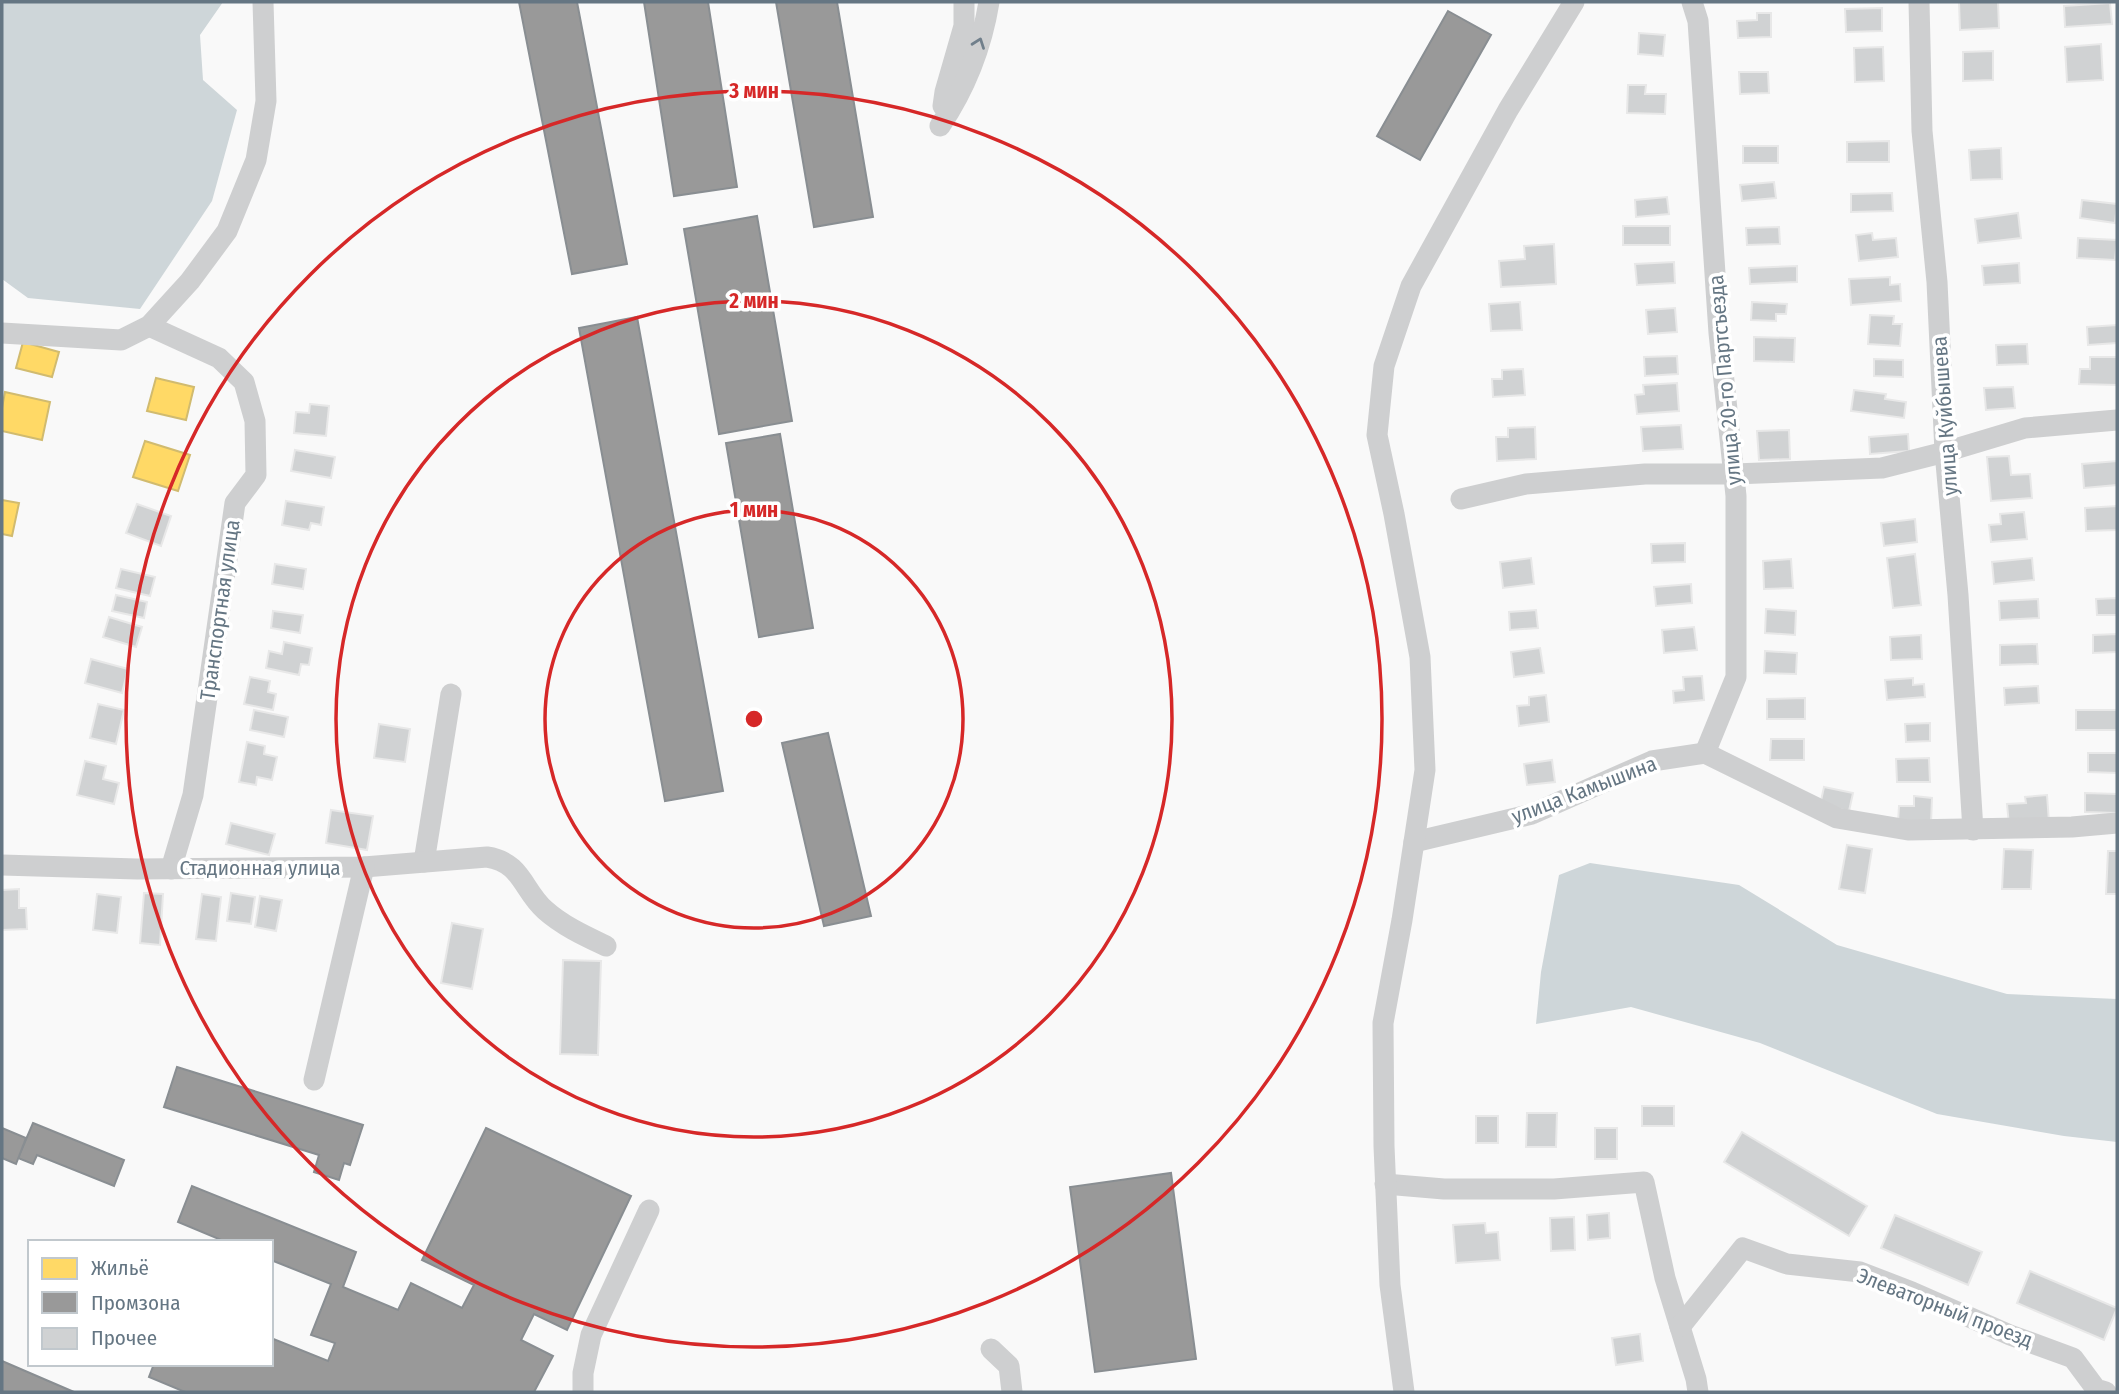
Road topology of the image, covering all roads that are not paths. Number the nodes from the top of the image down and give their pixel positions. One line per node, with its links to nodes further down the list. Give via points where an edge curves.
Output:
1 (263, 2): 7 (street, via 265,101 256,160 227,231)
2 (964, 2): 3 (street, one-way to 3, via 964,26 940,126 971,64)
3 (989, 2)
4 (1574, 2): 17 (street, via 1411,286 1384,366 1377,435 1420,657 1425,770)
5 (1692, 2): 11 (street, улица 20-го Партсъезда, via 1698,21 1719,333)
6 (1919, 2): 10 (street, улица Куйбышева, via 1922,131 1937,282)
7 (149, 326): 8 (street, via 121,340); 21 (street, Транспортная улица, via 219,358 244,382 255,421 256,475 235,503 193,795)
8 (2, 333)
9 (2117, 420): 10 (street, via 2025,428)
10 (1945, 452): 11 (street, via 1882,468); 16 (street, улица Куйбышева)
11 (1734, 474): 12 (street, via 1645,474 1539,482); 14 (street, улица 20-го Партсъезда, via 1735,677)
12 (1461, 499)
13 (451, 694): 18 (street)
14 (1705, 753): 16 (street, via 1837,818 1908,830); 17 (street, улица Камышина, via 1652,761 1532,814)
15 (2117, 823): 16 (street)
16 (1973, 830)
17 (1414, 842): 24 (street, via 1383,1023)
18 (424, 862): 20 (street, Стадионная улица); 22 (street, Стадионная улица, via 487,857 505,862 542,908)
19 (2, 865): 21 (street, Стадионная улица)
20 (364, 867): 21 (street, Стадионная улица); 23 (street)
21 (171, 869)
22 (606, 946)
23 (314, 1080)
24 (1385, 1184): 26 (street, via 1554,1189 1644,1182); 30 (street, via 1390,1285)
25 (649, 1210): 28 (street, via 591,1335)
26 (1680, 1327): 31 (street); 32 (street, Элеваторный проезд, via 1743,1248 1787,1264 1860,1272 1912,1292 2073,1358 2096,1389)
27 (991, 1349): 29 (street, via 1009,1366)
28 (583, 1392)
29 (1012, 1392)
30 (1404, 1392)
31 (1698, 1392)
32 (2106, 1392)

